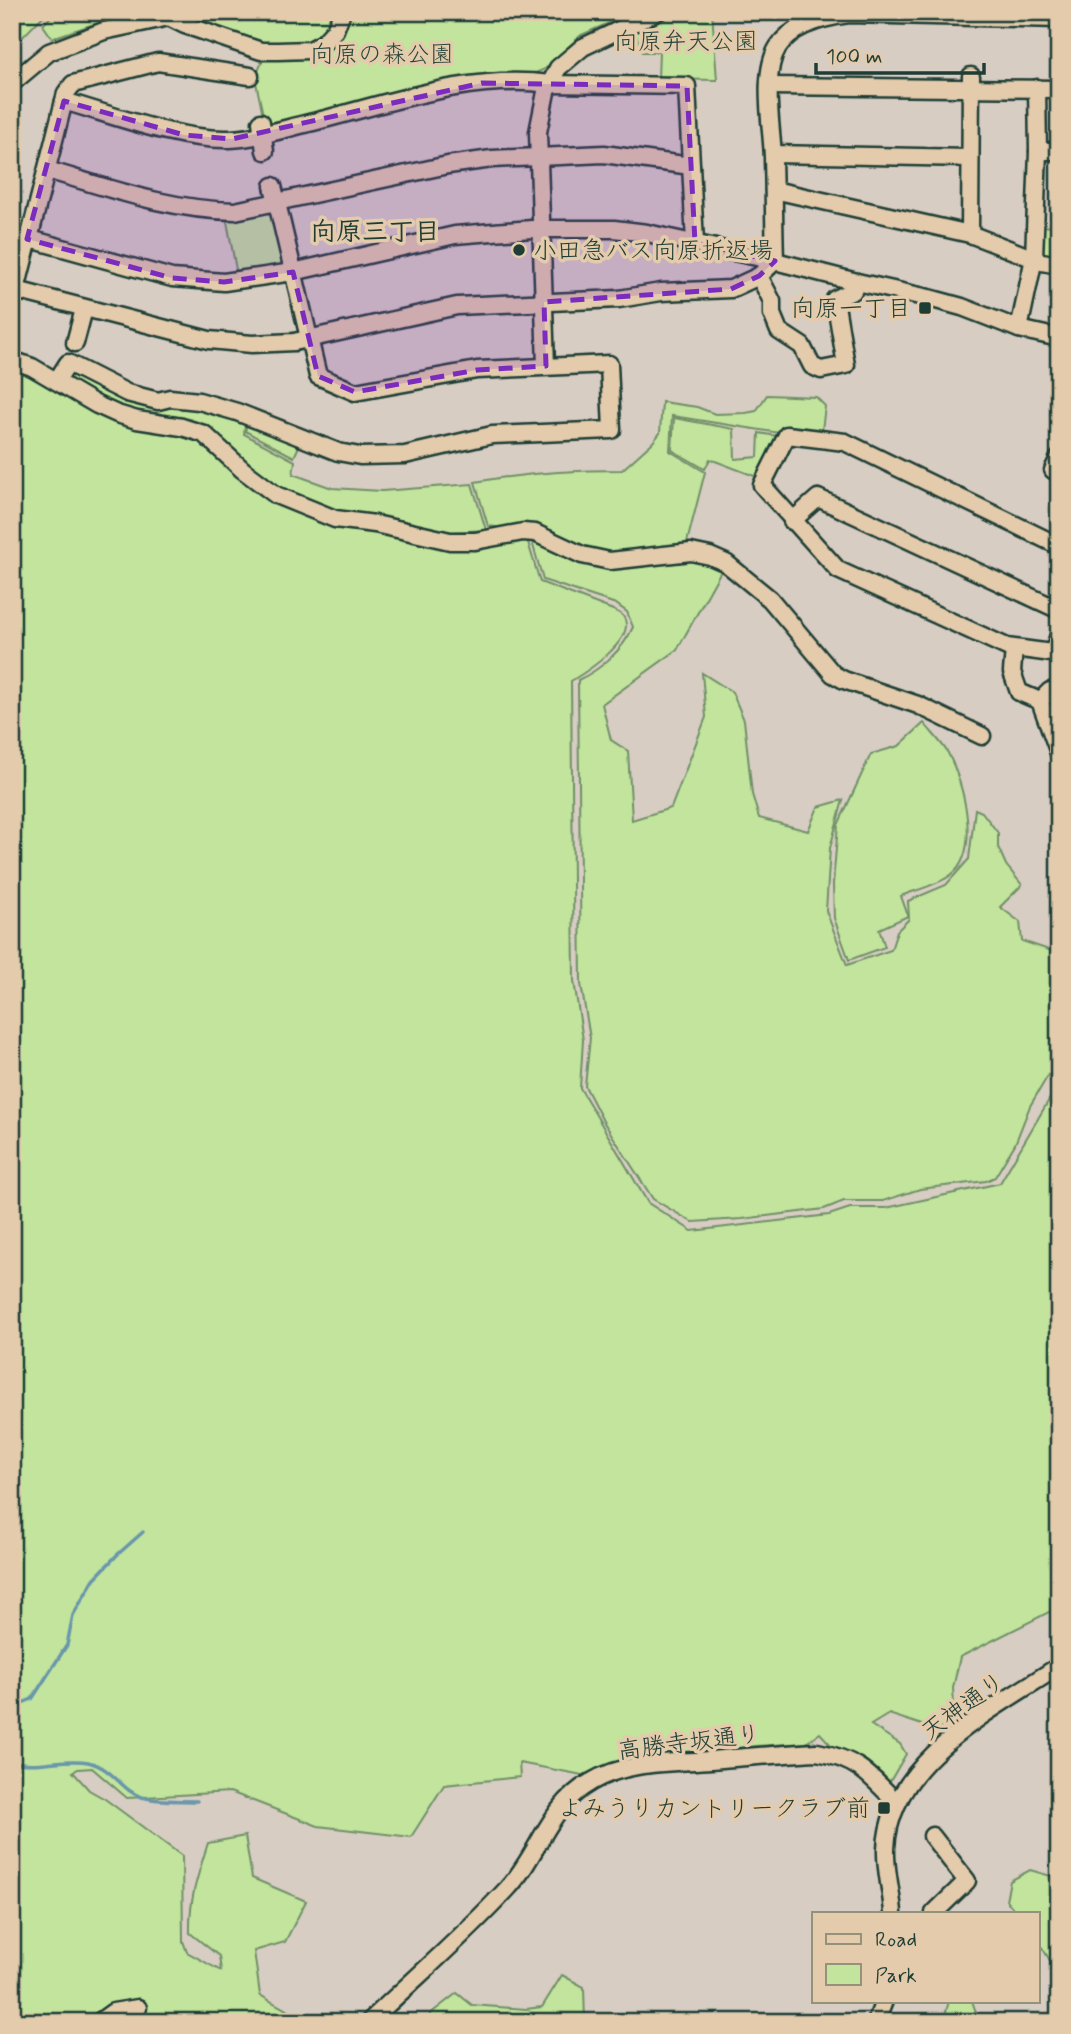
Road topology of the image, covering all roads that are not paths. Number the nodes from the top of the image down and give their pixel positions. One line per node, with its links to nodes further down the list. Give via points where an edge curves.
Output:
1 (342, 12): 5 (street, via 335,30 310,50)
2 (657, 12): 8 (street, via 583,47 558,68)
3 (970, 18): 4 (street); 9 (street, via 826,17 780,44)
4 (1059, 19)
5 (261, 51): 7 (street, via 169,17 104,31 49,52); 12 (street, via 251,80 158,62 73,84)
6 (971, 82): 9 (street); 10 (street); 17 (street)
7 (12, 83)
8 (551, 84): 12 (street, via 482,83 263,136 232,139 184,135); 16 (street, via 541,111); 18 (street, via 687,86)
9 (769, 86): 15 (street)
10 (1037, 89): 11 (street); 13 (street)
11 (1059, 89)
12 (64, 101): 19 (street)
13 (1038, 151): 14 (street); 27 (street)
14 (1059, 151)
15 (773, 154): 17 (street); 21 (street)
16 (540, 157): 18 (street, via 604,154); 22 (street, via 448,164); 23 (street)
17 (969, 158): 24 (street)
18 (691, 166): 26 (street)
19 (47, 170): 22 (street, via 199,210 235,211); 25 (street)
20 (274, 186): 22 (street)
21 (774, 190): 24 (street); 28 (street)
22 (278, 203): 30 (street)
23 (542, 229): 26 (street, via 614,229); 30 (street, via 455,235); 33 (street)
24 (970, 234): 27 (street)
25 (20, 237): 30 (street, via 172,278 223,282); 34 (street, via 16,290)
26 (695, 243): 28 (street)
27 (1034, 258): 29 (street); 35 (street)
28 (775, 261): 31 (street); 32 (street)
29 (1059, 265)
30 (293, 272): 36 (street)
31 (759, 276): 32 (street, via 772,301 779,331 802,346 812,366 821,370 846,365 835,299 853,291); 33 (street, via 731,289)
32 (857, 282): 35 (street, via 962,307)
33 (544, 302): 36 (street, via 457,306); 40 (street)
34 (84, 309): 36 (street, via 209,340 252,344); 38 (street)
35 (1020, 329): 37 (street)
36 (308, 338): 40 (street, via 318,376 355,392 477,370)
37 (1059, 338)
38 (75, 343)
39 (12, 360): 41 (street)
40 (546, 366): 41 (street, via 609,365 612,430 492,435 405,455 360,456 198,401 158,401 127,393 68,363)
41 (57, 380): 52 (street, via 117,414 204,434 276,495 335,519 450,541 534,533 582,555 610,561 691,552 710,556 726,563 770,599 833,674 918,705)
42 (1059, 458): 43 (street, via 1053,470)
43 (1059, 473)
44 (792, 521): 45 (street, via 762,485 787,435 845,442); 46 (street, via 818,498); 48 (street, via 838,570)
45 (1059, 546)
46 (1059, 610)
47 (1059, 635): 49 (street)
48 (1014, 649): 49 (street); 51 (street, via 1013,672 1019,692)
49 (1056, 653)
50 (1059, 699): 51 (street, via 1050,691)
51 (1040, 701): 53 (street)
52 (982, 736)
53 (1059, 753)
54 (1059, 1666): 55 (street, 天神通り, via 939,1747)
55 (896, 1802): 57 (street, 天神通り, via 885,1851); 62 (street, 高勝寺坂通り, via 863,1769 838,1756 817,1752 664,1764 611,1773 574,1794 551,1820 509,1888)
56 (932, 1836): 58 (street, via 967,1881)
57 (893, 1912)
58 (935, 1912)
59 (884, 2002): 63 (street)
60 (138, 2008): 61 (street, via 113,2011)
61 (99, 2022)
62 (369, 2022)
63 (877, 2022)

